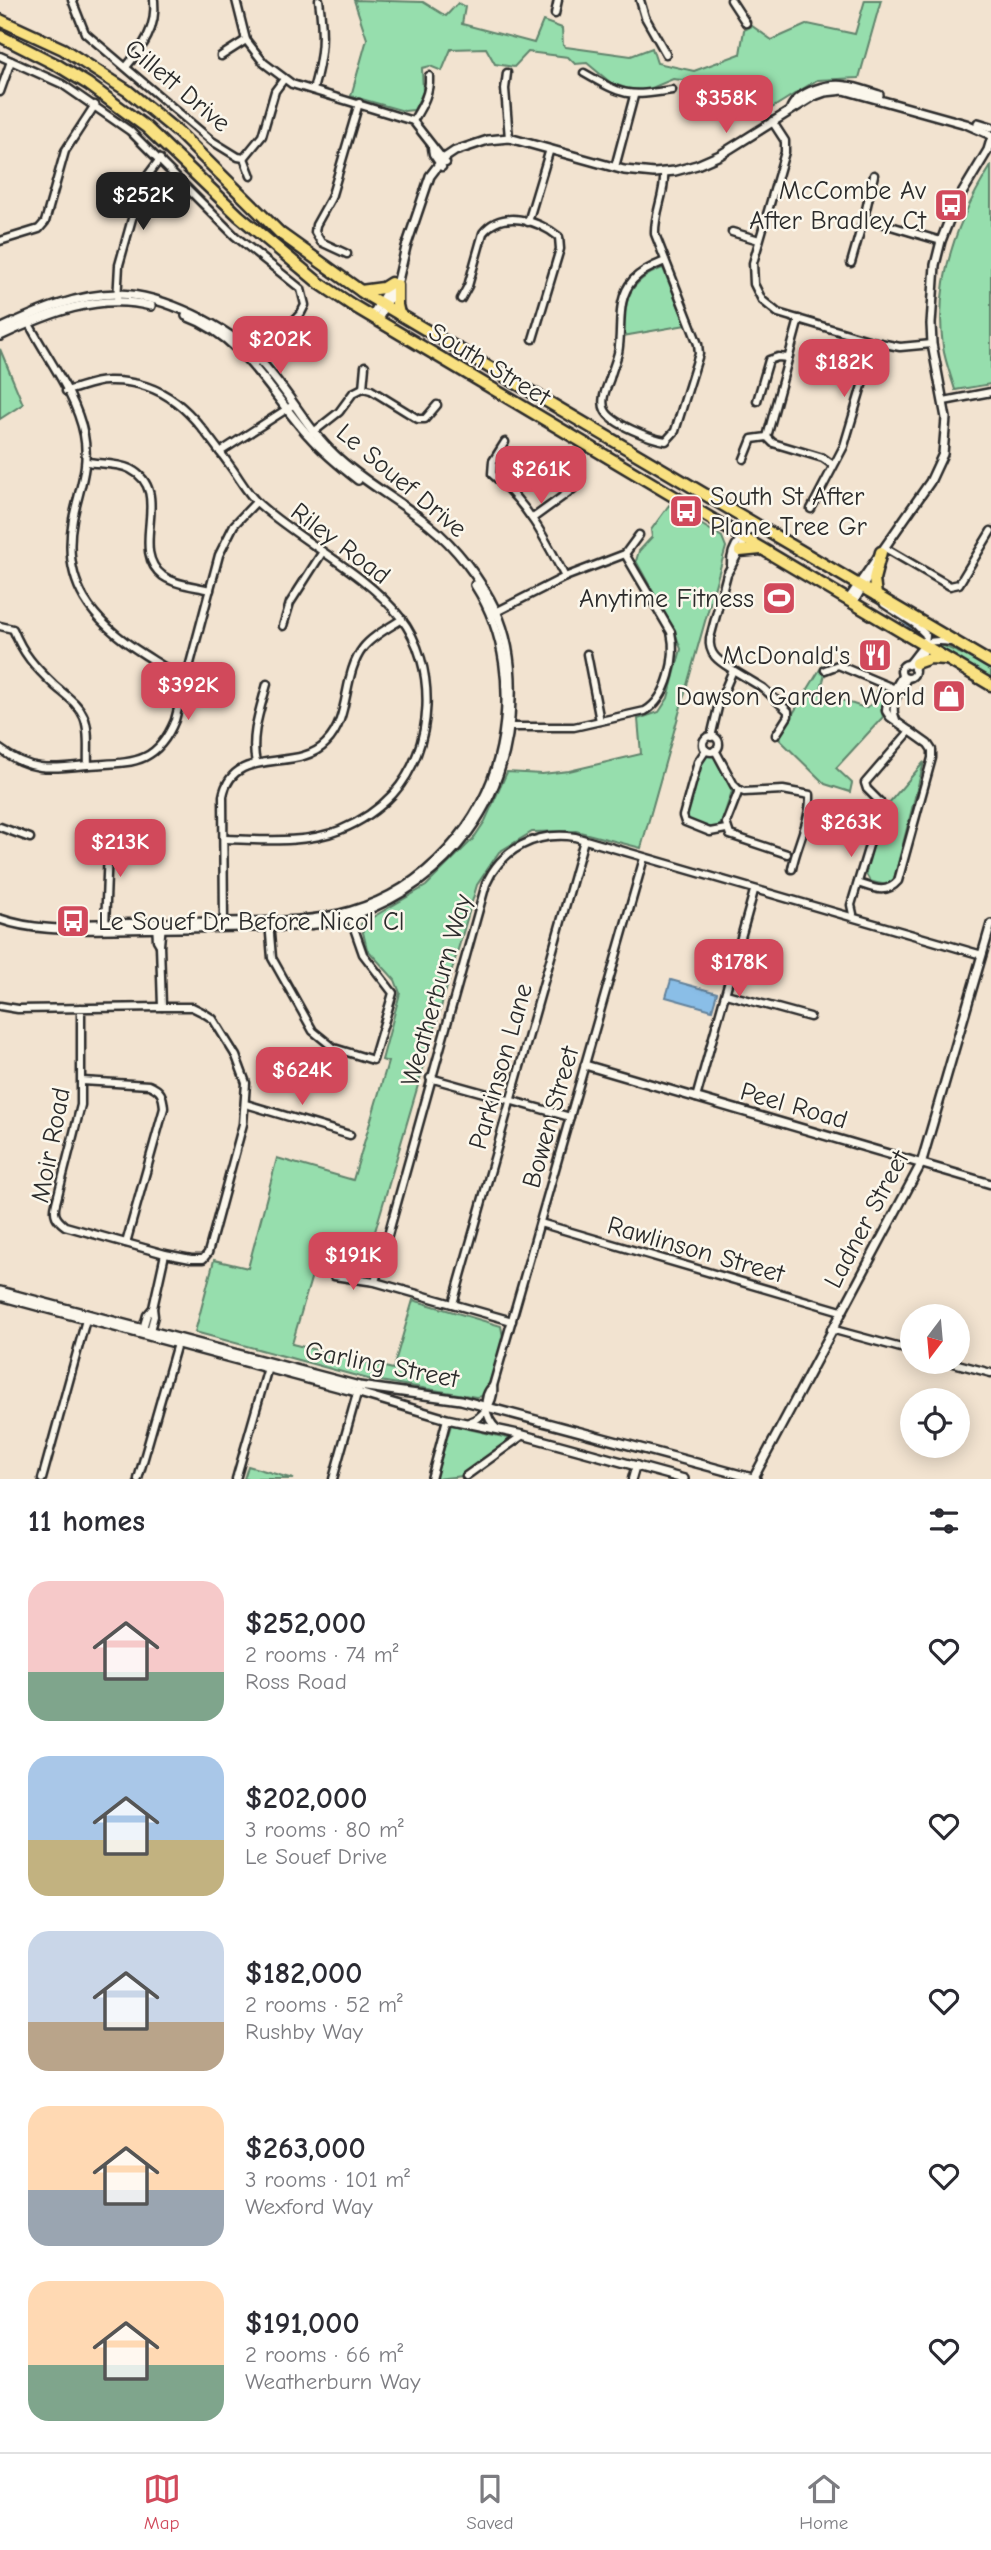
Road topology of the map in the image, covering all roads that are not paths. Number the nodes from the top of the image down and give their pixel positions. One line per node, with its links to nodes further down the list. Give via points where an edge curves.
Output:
1 (72, 0): 17 (street, Gillett Drive, via 85,33)
2 (154, 0): 17 (street, via 149,34)
3 (236, 0): 12 (street)
4 (319, 0): 22 (street, via 324,37)
5 (558, 0): 8 (street)
6 (640, 0): 13 (street)
7 (731, 0): 10 (street)
8 (555, 14)
9 (0, 20): 53 (highway, South Street, via 63,49 128,92 179,134 280,233)
10 (746, 23)
11 (0, 36): 59 (highway, South Street, via 88,83 319,283)
12 (246, 40): 15 (street); 21 (street)
13 (666, 54)
14 (0, 56): 16 (street)
15 (221, 56)
16 (11, 61): 24 (street); 27 (street)
17 (126, 67): 36 (street, Gillett Drive, via 212,141)
18 (507, 73): 32 (street)
19 (584, 73): 25 (street)
20 (429, 76): 29 (street, via 425,102)
21 (284, 79): 22 (street); 36 (street, Gillett Drive, via 275,91 262,136)
22 (313, 90): 26 (street)
23 (672, 90): 25 (street)
24 (0, 92)
25 (634, 96): 39 (street)
26 (359, 103): 29 (street); 49 (street, via 331,198 315,232 321,242)
27 (95, 105): 37 (street); 47 (street, via 65,151 45,222 39,229)
28 (791, 108): 30 (street); 31 (street, via 809,92 845,85); 33 (street, via 825,92 844,90 966,124)
29 (413, 121): 38 (street)
30 (772, 121): 40 (street, via 720,155); 46 (street, via 785,141 785,152)
31 (991, 127)
32 (509, 138): 34 (street); 38 (street, via 488,140)
33 (991, 138): 35 (street)
34 (550, 149): 39 (street); 44 (street)
35 (989, 149): 48 (street, via 962,191)
36 (244, 158): 42 (street, Gillett Drive)
37 (160, 159): 54 (street, via 142,183 119,265); 67 (street, via 235,236 304,295 301,313)
38 (443, 163): 52 (street, via 428,182)
39 (615, 167): 40 (street)
40 (664, 172): 50 (street, via 655,234)
41 (874, 175): 43 (street)
42 (251, 176)
43 (864, 218): 48 (street); 51 (street)
44 (528, 222): 55 (street, via 509,218 489,226); 63 (street, via 559,237)
45 (732, 232): 46 (street)
46 (759, 240): 60 (street, via 752,270 758,294 773,311)
47 (0, 241)
48 (941, 241): 65 (street, via 932,290)
49 (347, 254)
50 (665, 261): 50 (street, via 699,354 675,432 666,441 651,439 604,409 618,352 625,294 633,280)
51 (851, 263)
52 (396, 281): 53 (highway); 56 (street); 57 (highway)
53 (361, 291): 56 (highway, South Street)
54 (118, 298): 58 (street, Le Souef Drive); 67 (street, Le Souef Drive, via 190,317)
55 (460, 299)
56 (383, 304): 57 (highway, South Street); 59 (street)
57 (399, 314): 85 (highway, South Street)
58 (30, 318): 61 (street, Le Souef Drive); 62 (street, Le Souef Drive); 70 (street)
59 (374, 319): 91 (highway, South Street)
60 (799, 319): 64 (street); 66 (street)
61 (0, 329)
62 (0, 336)
63 (533, 339)
64 (874, 342): 65 (street, via 900,347); 82 (street, via 844,446)
65 (932, 344): 73 (street)
66 (788, 358): 72 (street, via 769,360); 77 (street)
67 (256, 361): 75 (street, Le Souef Drive)
68 (365, 366): 69 (street)
69 (363, 388): 74 (street, via 418,419 425,419); 76 (street)
70 (66, 391): 79 (street, Riley Road, via 105,381 161,391 180,403); 81 (street, via 84,433)
71 (991, 392): 73 (street)
72 (757, 401)
73 (944, 401): 93 (street, via 946,436 939,464)
74 (437, 405)
75 (290, 407): 76 (street, Le Souef Drive); 79 (street)
76 (311, 434): 103 (street, Le Souef Drive, via 331,460 426,528 456,557)
77 (767, 438): 80 (street, via 752,439); 82 (street)
78 (505, 442): 87 (street, via 493,461 492,474)
79 (220, 452): 84 (street, Riley Road)
80 (744, 459)
81 (87, 463): 100 (street, via 128,468 141,476 150,491 148,541 155,567 173,581); 115 (street, via 71,540 81,593 111,632)
82 (833, 465): 86 (street)
83 (573, 489): 87 (street)
84 (256, 502): 95 (street, Riley Road); 100 (street, via 225,541)
85 (730, 508): 88 (highway, South Street); 91 (street, via 743,521)
86 (811, 509)
87 (533, 518): 98 (street)
88 (764, 528): 91 (street, via 752,529); 99 (highway, South Street)
89 (991, 531): 93 (street, via 958,584 950,586)
90 (639, 535): 96 (street)
91 (743, 538): 92 (highway, South Street); 94 (street); 97 (street, via 737,542)
92 (762, 549): 94 (highway); 102 (highway, South Street)
93 (883, 550): 99 (street); 101 (highway, via 874,579)
94 (740, 551): 97 (street)
95 (322, 553): 104 (street, Riley Road, via 380,593); 106 (street, via 290,603)
96 (625, 554): 98 (street); 120 (street, via 671,632 675,647 654,706)
97 (731, 565): 113 (street, via 709,643 714,657)
98 (565, 577): 103 (street)
99 (860, 586): 101 (highway, South Street); 102 (street)
100 (210, 590): 115 (street)
101 (876, 595): 107 (street, via 922,630); 108 (highway, South Street)
102 (850, 602): 107 (highway, South Street)
103 (493, 611): 121 (street, Le Souef Drive, via 507,680)
104 (402, 619): 128 (street, via 362,649 339,723 325,745 302,758); 134 (street, Riley Road, via 421,656 428,687 419,747 394,793 340,830 310,838)
105 (0, 626): 129 (street, via 13,629 34,665 83,713)
106 (283, 626)
107 (924, 645): 108 (street, via 941,641); 110 (highway, South Street); 112 (street)
108 (969, 650): 111 (highway, South Street)
109 (587, 654): 120 (street)
110 (950, 660): 112 (highway, via 930,658); 118 (highway, South Street)
111 (991, 663)
112 (913, 666): 116 (street, via 913,675); 116 (street, via 902,668)
113 (733, 670): 123 (street, via 789,710); 124 (street)
114 (825, 670): 119 (street, via 838,665)
115 (187, 677): 129 (street, via 170,731 157,748 134,762)
116 (905, 677): 119 (street)
117 (267, 684): 128 (street, via 253,740)
118 (991, 685)
119 (897, 690): 122 (street, via 892,707 896,720)
120 (600, 721): 121 (street, via 573,727)
121 (508, 724): 142 (street, Le Souef Drive, via 491,781 466,829 411,882)
122 (910, 730): 140 (street, via 865,783 880,802); 140 (street, via 932,750 898,881 883,890)
123 (776, 735)
124 (711, 737): 126 (street, via 703,742); 127 (street, via 718,742)
125 (0, 749): 129 (street, via 39,768)
126 (706, 750): 127 (street); 132 (street, via 698,762 683,816 685,822 710,832)
127 (715, 750): 130 (street)
128 (256, 763): 134 (street, via 236,771 228,780 223,796)
129 (88, 765)
130 (739, 790): 132 (street); 139 (street, via 810,795)
131 (0, 827): 133 (street)
132 (726, 829): 137 (street, via 735,839)
133 (30, 838)
134 (225, 839): 145 (street)
135 (584, 840): 138 (street, Weatherburn Way); 157 (street, Weatherburn Way, via 557,835 536,839 518,847 494,868); 160 (street, Parkinson Lane)
136 (147, 842): 149 (street, via 118,841 108,849)
137 (786, 854)
138 (644, 858): 141 (street, Weatherburn Way); 156 (street, Bowen Street)
139 (792, 869)
140 (858, 883): 143 (street)
141 (754, 891): 150 (street, Weatherburn Way); 151 (street)
142 (350, 914): 146 (street, Le Souef Drive); 146 (street, via 363,954 393,993 373,1060 334,1048 313,1031 272,958)
143 (853, 914)
144 (0, 917): 149 (street, Le Souef Drive)
145 (224, 924): 146 (street, Le Souef Drive); 148 (street, Le Souef Drive)
146 (269, 924)
147 (991, 924): 150 (street, Ladner Street)
148 (159, 925): 149 (street, Le Souef Drive); 153 (street)
149 (105, 926)
150 (982, 956): 164 (street, Ladner Street)
151 (726, 994): 155 (street); 159 (street)
152 (0, 1006): 154 (street)
153 (162, 1007): 154 (street); 161 (street, via 192,1007 213,1019 236,1056 246,1083)
154 (80, 1008): 158 (street, Moir Road)
155 (810, 1017)
156 (585, 1065): 159 (street, Peel Road); 162 (street, Bowen Street)
157 (430, 1078): 160 (street); 170 (street, Weatherburn Way)
158 (82, 1081): 167 (street, Moir Road, via 81,1105 54,1210 56,1220); 167 (street, via 149,1085 163,1096 164,1108)
159 (696, 1098): 164 (street, Peel Road)
160 (510, 1101): 162 (street); 173 (street, Parkinson Lane)
161 (246, 1104): 163 (street); 168 (street, Moir Road, via 208,1253 203,1259)
162 (570, 1117): 166 (street, Bowen Street)
163 (350, 1135)
164 (921, 1164): 165 (street, Peel Road); 174 (street, Ladner Street)
165 (991, 1184)
166 (540, 1223): 174 (street, Rawlinson Street); 176 (street, Bowen Street)
167 (126, 1243): 168 (street, Moir Road)
168 (166, 1254): 178 (street)
169 (334, 1276): 170 (street)
170 (375, 1282): 173 (street)
171 (0, 1291): 175 (street, Garling Street)
172 (0, 1296): 175 (street, Garling Street)
173 (453, 1304): 176 (street)
174 (841, 1311): 177 (street, Ladner Street)
175 (87, 1317): 178 (street, Garling Street); 192 (street)
176 (512, 1321): 185 (street, Bowen Street)
177 (831, 1329): 180 (street); 199 (street, Ladner Street)
178 (146, 1332): 179 (street, Garling Street)
179 (178, 1341): 181 (street, Garling Street); 193 (street)
180 (900, 1348)
181 (269, 1365): 184 (street, Garling Street); 194 (street)
182 (970, 1367): 183 (street)
183 (991, 1373)
184 (358, 1389): 185 (street, Garling Street, via 437,1396); 186 (street, Garling Street); 195 (street)
185 (487, 1407): 187 (street); 188 (street, via 488,1419); 199 (street, Garling Street)
186 (447, 1419): 187 (street, Garling Street); 196 (street)
187 (469, 1422): 188 (street, Garling Street)
188 (497, 1429): 189 (street, Garling Street)
189 (523, 1435): 190 (street, Garling Street); 191 (street)
190 (636, 1465): 197 (street); 198 (street, Garling Street)
191 (466, 1476)
192 (42, 1479)
193 (138, 1479)
194 (236, 1479)
195 (333, 1479)
196 (431, 1479)
197 (632, 1479)
198 (684, 1479)
199 (754, 1479)

